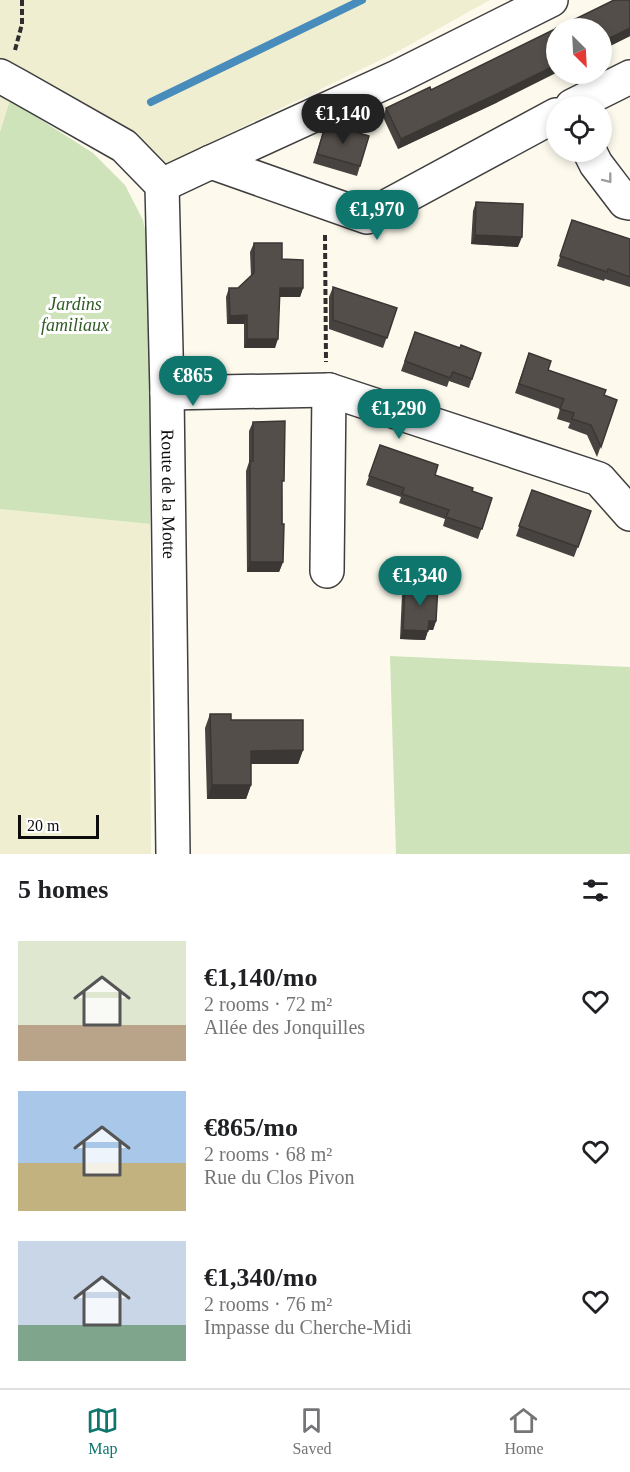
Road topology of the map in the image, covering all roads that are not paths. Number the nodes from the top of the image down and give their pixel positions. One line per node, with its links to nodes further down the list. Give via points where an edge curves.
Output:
1 (551, 0): 6 (street, via 397,77)
2 (630, 77): 4 (street)
3 (4, 78): 8 (street, via 123,146)
4 (592, 96)
5 (546, 120): 6 (street, via 367,218)
6 (211, 162): 8 (street)
7 (595, 162): 9 (street, one-way to 9, via 625,202)
8 (162, 185): 11 (street, Route de la Motte)
9 (630, 203)
10 (328, 390): 11 (street); 12 (street, via 599,479); 13 (street)
11 (167, 393): 14 (street, Route de la Motte)
12 (630, 514)
13 (327, 571)
14 (173, 854)

